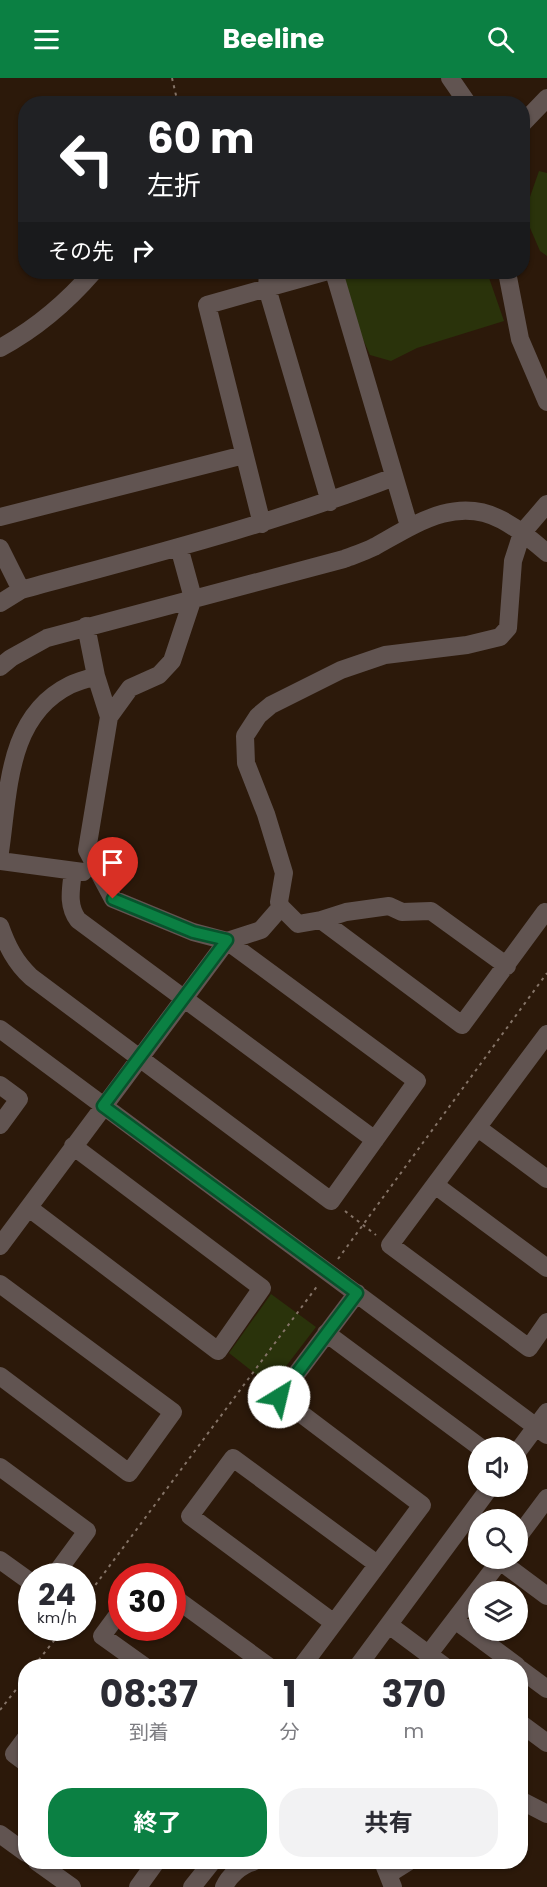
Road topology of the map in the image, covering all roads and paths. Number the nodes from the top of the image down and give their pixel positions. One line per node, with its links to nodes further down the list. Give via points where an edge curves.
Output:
1 (172, 78): 3 (path)
2 (450, 78): 4 (street)
3 (176, 96)
4 (462, 96)
5 (547, 98): 6 (street)
6 (530, 115)
7 (86, 279): 11 (street, via 64,303)
8 (336, 279): 14 (street)
9 (508, 279): 12 (street, via 520,339)
10 (268, 280): 13 (street, via 207,305); 15 (street)
11 (0, 348)
12 (547, 402)
13 (244, 455): 17 (street); 18 (street)
14 (394, 477): 15 (street); 19 (street)
15 (330, 502): 18 (street)
16 (547, 504): 20 (street)
17 (0, 517)
18 (262, 524): 21 (street)
19 (409, 526): 20 (street, via 436,514 479,512); 25 (street, via 344,559)
20 (522, 533): 23 (street); 35 (street, via 513,561 508,627 500,638 385,655 341,670 271,705 245,736 246,763 267,814 284,873)
21 (179, 547): 24 (street); 25 (street)
22 (0, 548): 24 (street)
23 (547, 553)
24 (21, 590): 26 (street)
25 (193, 598): 27 (street); 30 (street, via 172,661 159,675 130,688)
26 (0, 603)
27 (86, 626): 28 (street, via 47,638); 29 (street)
28 (0, 667)
29 (96, 676): 30 (street); 31 (street, via 70,685 40,706 22,733)
30 (109, 717): 34 (street, via 87,850)
31 (0, 852)
32 (0, 861): 33 (street)
33 (73, 871): 34 (street); 42 (street, via 70,904 78,921)
34 (99, 874): 39 (street, via 113,899 193,932)
35 (281, 908): 37 (street, via 298,924); 39 (street, via 261,930)
36 (545, 912): 40 (street)
37 (321, 920): 40 (street, via 389,906 402,912 431,911); 40 (street, via 462,1025)
38 (0, 926): 45 (street, via 21,967)
39 (227, 940): 42 (street); 50 (street, via 417,1081)
40 (507, 966)
41 (547, 973): 56 (path)
42 (184, 999): 45 (street); 50 (street)
43 (0, 1029): 47 (street)
44 (547, 1034): 49 (street)
45 (140, 1058): 47 (street); 54 (street)
46 (0, 1085): 48 (street, via 19,1099)
47 (103, 1106): 51 (street); 60 (street)
48 (0, 1125)
49 (478, 1128): 52 (street); 53 (street)
50 (375, 1140): 54 (street)
51 (73, 1146): 55 (street); 55 (street, via 262,1288 218,1351)
52 (547, 1179)
53 (435, 1185): 57 (street); 59 (street)
54 (331, 1201): 56 (path)
55 (29, 1208): 58 (street)
56 (363, 1225): 57 (path); 60 (path)
57 (390, 1245): 63 (street, via 529,1348)
58 (0, 1246)
59 (547, 1268)
60 (328, 1272): 62 (street); 80 (path)
61 (0, 1284): 65 (street, via 173,1413 129,1473)
62 (357, 1293): 64 (street); 67 (street)
63 (547, 1322)
64 (326, 1333): 68 (street); 76 (street, via 279,1397 422,1505)
65 (0, 1376)
66 (547, 1412): 67 (street)
67 (542, 1431): 69 (street)
68 (468, 1438)
69 (528, 1443)
70 (0, 1467): 75 (street, via 87,1532)
71 (483, 1497): 85 (street)
72 (547, 1498): 73 (street)
73 (528, 1524)
74 (0, 1560): 79 (street)
75 (64, 1563)
76 (378, 1564): 84 (street); 84 (street, via 233,1458 190,1516)
77 (494, 1569): 83 (street)
78 (512, 1569): 81 (street)
79 (18, 1573)
80 (96, 1584)
81 (547, 1596)
82 (186, 1606): 93 (street)
83 (455, 1620): 90 (street); 97 (street)
84 (334, 1623): 94 (street)
85 (389, 1625): 90 (street); 95 (street)
86 (108, 1628): 87 (street, via 102,1636)
87 (108, 1640)
88 (54, 1641): 91 (path)
89 (109, 1641): 92 (street)
90 (428, 1654): 96 (street)
91 (40, 1659)
92 (134, 1659)
93 (258, 1659)
94 (308, 1659)
95 (363, 1659)
96 (435, 1659)
97 (507, 1659)
98 (528, 1675): 100 (street)
99 (18, 1687): 101 (path)
100 (547, 1689)
101 (0, 1710)
102 (528, 1729): 103 (street)
103 (547, 1743)
104 (528, 1804): 105 (street)
105 (547, 1814)
106 (0, 1834): 107 (street)
107 (18, 1847)
108 (47, 1869): 112 (street)
109 (151, 1869): 113 (street)
110 (206, 1869): 114 (street)
111 (240, 1869): 115 (street)
112 (72, 1887)
113 (138, 1887)
114 (192, 1887)
115 (224, 1887)

